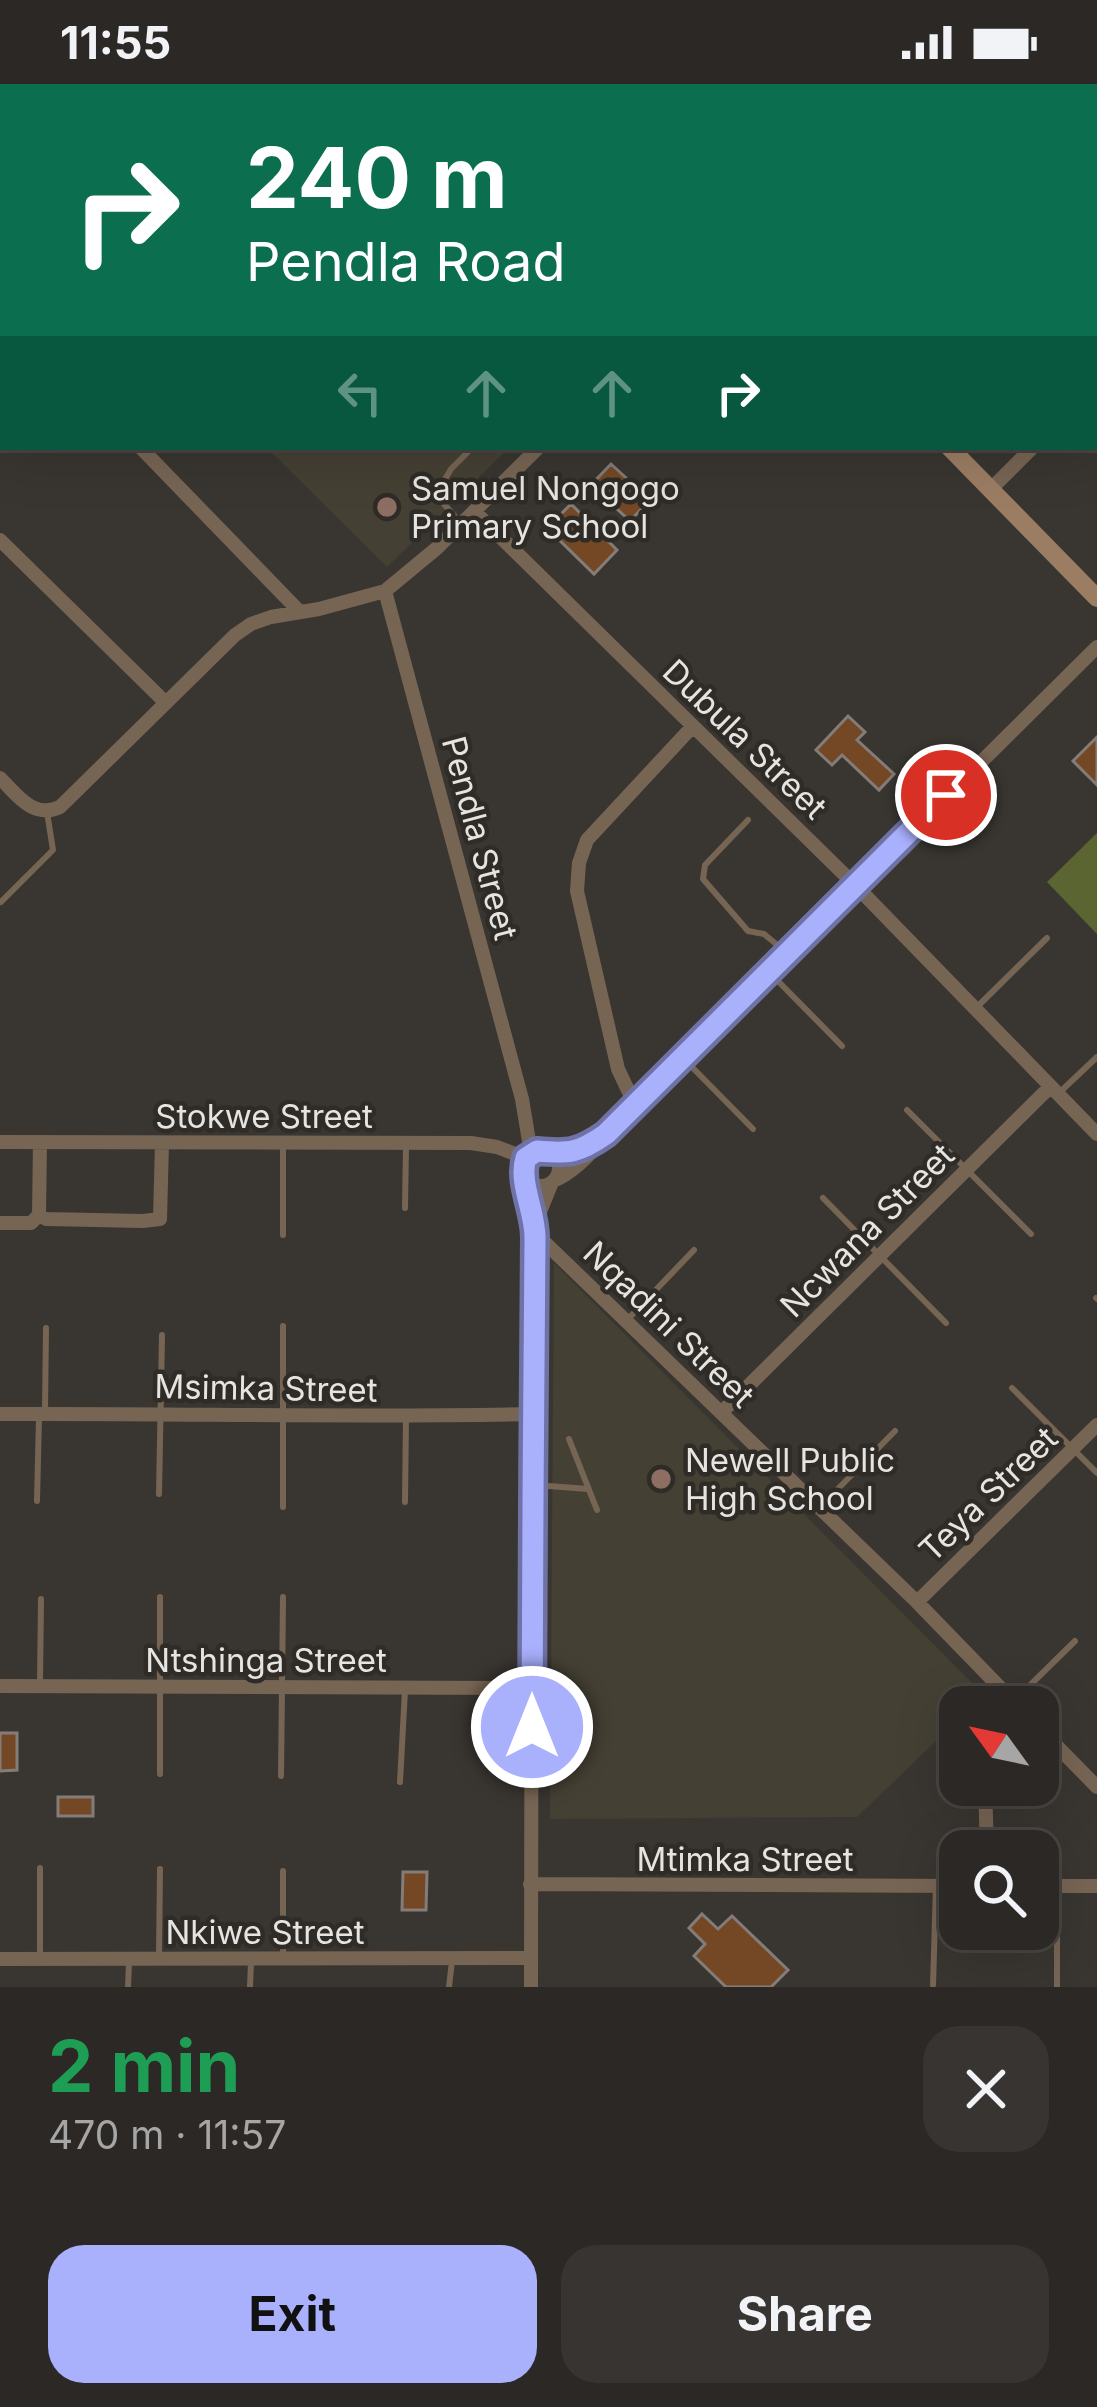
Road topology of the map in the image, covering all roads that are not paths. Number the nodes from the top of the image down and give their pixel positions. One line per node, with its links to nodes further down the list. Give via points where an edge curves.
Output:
1 (143, 450): 12 (street)
2 (469, 450): 8 (lane, via 438,491)
3 (536, 450): 7 (street)
4 (952, 450): 6 (street)
5 (1030, 450): 6 (street)
6 (991, 489): 11 (street)
7 (474, 512): 8 (street); 15 (street, Dubula Street)
8 (462, 523): 10 (street)
9 (0, 540): 14 (street)
10 (385, 592): 12 (street); 39 (street, Pendla Street)
11 (1097, 598)
12 (299, 611): 14 (street, via 251,625)
13 (1097, 646): 19 (street)
14 (165, 702): 17 (street, via 60,807)
15 (693, 726): 19 (street, Dubula Street); 29 (street, via 587,840 577,876 618,1069)
16 (0, 778): 17 (street)
17 (44, 812): 20 (lane, via 53,850)
18 (748, 820): 22 (lane, via 705,865 703,879 748,932)
19 (855, 886): 22 (street); 24 (street, Dubula Street)
20 (2, 902)
21 (1047, 938): 24 (lane)
22 (787, 953): 23 (street)
23 (769, 971): 25 (lane); 26 (street)
24 (975, 1009): 28 (street, Dubula Street)
25 (842, 1046)
26 (682, 1057): 29 (street); 31 (lane)
27 (1097, 1057): 28 (lane)
28 (1054, 1090): 32 (street, Dubula Street); 40 (street, Ncwana Street)
29 (635, 1105): 33 (street)
30 (907, 1110): 40 (lane)
31 (753, 1129)
32 (1097, 1133)
33 (606, 1134): 39 (street, via 579,1151); 42 (street)
34 (0, 1142): 35 (street, Stokwe Street)
35 (40, 1142): 36 (street, Stokwe Street); 45 (street)
36 (161, 1143): 37 (street, Stokwe Street); 45 (street, via 160,1219)
37 (283, 1143): 38 (street, Stokwe Street); 48 (lane)
38 (406, 1143): 39 (street, Stokwe Street); 44 (lane)
39 (538, 1154): 41 (street); 42 (street, via 558,1171)
40 (967, 1169): 49 (lane); 51 (street, Ncwana Street)
41 (526, 1179): 42 (street, via 538,1186); 47 (street)
42 (553, 1181): 47 (street)
43 (823, 1198): 51 (lane)
44 (405, 1208)
45 (39, 1215): 46 (street, via 31,1223)
46 (0, 1223)
47 (536, 1229): 52 (street, Nqadini Street); 63 (street)
48 (283, 1234)
49 (1031, 1234)
50 (694, 1250): 52 (lane)
51 (880, 1256): 53 (lane); 58 (street, Ncwana Street)
52 (626, 1321): 58 (street, Nqadini Street)
53 (946, 1323)
54 (283, 1326): 62 (lane)
55 (46, 1328): 60 (lane)
56 (162, 1335): 61 (lane)
57 (1012, 1388): 68 (lane)
58 (722, 1412): 76 (street, Nqadini Street)
59 (0, 1414): 60 (street, Msimka Street)
60 (42, 1414): 61 (street, Msimka Street); 73 (lane)
61 (160, 1414): 62 (street, Msimka Street); 72 (lane)
62 (283, 1414): 64 (street, Msimka Street); 75 (lane)
63 (532, 1414): 64 (street, Msimka Street); 70 (street)
64 (406, 1417): 74 (lane)
65 (1097, 1425): 68 (street, Teya Street)
66 (895, 1431): 76 (lane)
67 (569, 1438): 71 (lane)
68 (1072, 1450): 69 (lane); 81 (street, Teya Street)
69 (1097, 1473)
70 (532, 1484): 71 (lane); 90 (street)
71 (589, 1489): 77 (lane)
72 (159, 1494)
73 (37, 1501)
74 (405, 1502)
75 (283, 1507)
76 (820, 1507): 81 (street, Nqadini Street)
77 (597, 1510)
78 (160, 1597): 87 (lane)
79 (284, 1597): 88 (lane)
80 (41, 1599): 84 (lane)
81 (917, 1602): 85 (street, Nqadini Street)
82 (1075, 1641): 86 (lane)
83 (0, 1686): 84 (street, Ntshinga Street)
84 (40, 1686): 87 (street, Ntshinga Street)
85 (999, 1686)
86 (1033, 1686)
87 (159, 1687): 88 (street, Ntshinga Street); 92 (lane)
88 (282, 1687): 89 (street, Ntshinga Street); 93 (lane)
89 (405, 1687): 90 (street, Ntshinga Street); 94 (lane)
90 (532, 1688): 99 (street)
91 (1059, 1748): 95 (street)
92 (160, 1774)
93 (281, 1776)
94 (400, 1782)
95 (1097, 1787)
96 (40, 1868): 107 (lane)
97 (160, 1869): 109 (lane)
98 (283, 1871): 111 (lane)
99 (530, 1884): 100 (street, Mtimka Street); 105 (street)
100 (936, 1886): 112 (lane)
101 (1059, 1886): 102 (street)
102 (1097, 1886)
103 (1057, 1950): 113 (lane)
104 (452, 1958): 105 (street, Nkiwe Street); 111 (street, Nkiwe Street); 116 (lane)
105 (530, 1958): 117 (street)
106 (0, 1959): 107 (street, Nkiwe Street)
107 (40, 1959): 108 (street, Nkiwe Street)
108 (129, 1959): 109 (street, Nkiwe Street); 114 (lane)
109 (159, 1959): 110 (street, Nkiwe Street)
110 (251, 1959): 111 (street, Nkiwe Street); 115 (lane)
111 (283, 1959)
112 (933, 1985)
113 (1057, 1985)
114 (128, 1987)
115 (250, 1987)
116 (449, 1987)
117 (530, 1987)

